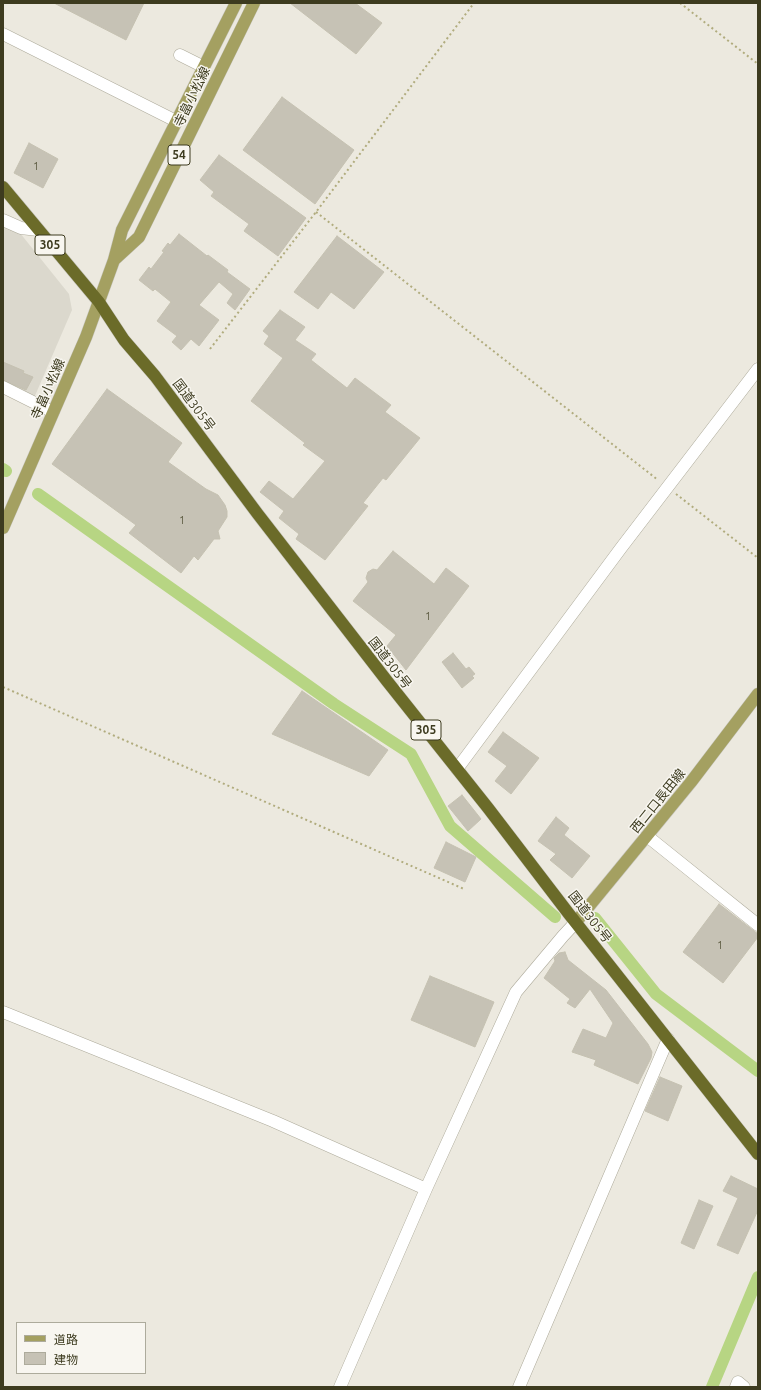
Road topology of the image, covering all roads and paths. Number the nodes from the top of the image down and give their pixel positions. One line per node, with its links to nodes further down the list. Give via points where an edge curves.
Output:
1 (236, 3): 8 (main road, 寺畠小松線 / 54)
2 (254, 3): 14 (main road, 寺畠小松線 / 54, via 139,237)
3 (474, 3): 11 (path)
4 (680, 3): 7 (path)
5 (3, 34): 9 (street)
6 (180, 55): 8 (street)
7 (758, 64)
8 (204, 67): 9 (main road, 寺畠小松線 / 54)
9 (176, 121): 14 (main road, 寺畠小松線 / 54, via 122,230)
10 (3, 187): 13 (highway, 国道305号 / 305)
11 (316, 212): 16 (path); 20 (path)
12 (3, 220): 13 (street, via 20,228)
13 (38, 230): 15 (highway, 国道305号 / 305)
14 (114, 260): 15 (main road, 寺畠小松線 / 54)
15 (99, 302): 19 (main road, 寺畠小松線 / 54); 25 (highway, 国道305号 / 305, via 124,340 155,376 386,681)
16 (210, 349)
17 (758, 369): 20 (street)
18 (3, 387): 19 (street)
19 (53, 412): 21 (main road, 寺畠小松線 / 54)
20 (667, 488): 22 (path); 25 (street)
21 (3, 528)
22 (758, 558)
23 (3, 687): 27 (path)
24 (758, 694): 26 (main road, 西二口長田線)
25 (457, 769): 28 (highway, 国道305号 / 305)
26 (647, 836): 28 (main road, 西二口長田線); 29 (street)
27 (464, 889)
28 (576, 922): 31 (highway, 国道305号 / 305); 33 (street, via 516,992)
29 (758, 925)
30 (3, 1012): 33 (street, via 273,1121)
31 (668, 1039): 32 (highway, 国道305号 / 305); 35 (street)
32 (758, 1154)
33 (426, 1189): 34 (street)
34 (340, 1387)
35 (519, 1387)
36 (736, 1387): 37 (street, via 738,1382)
37 (744, 1387)

